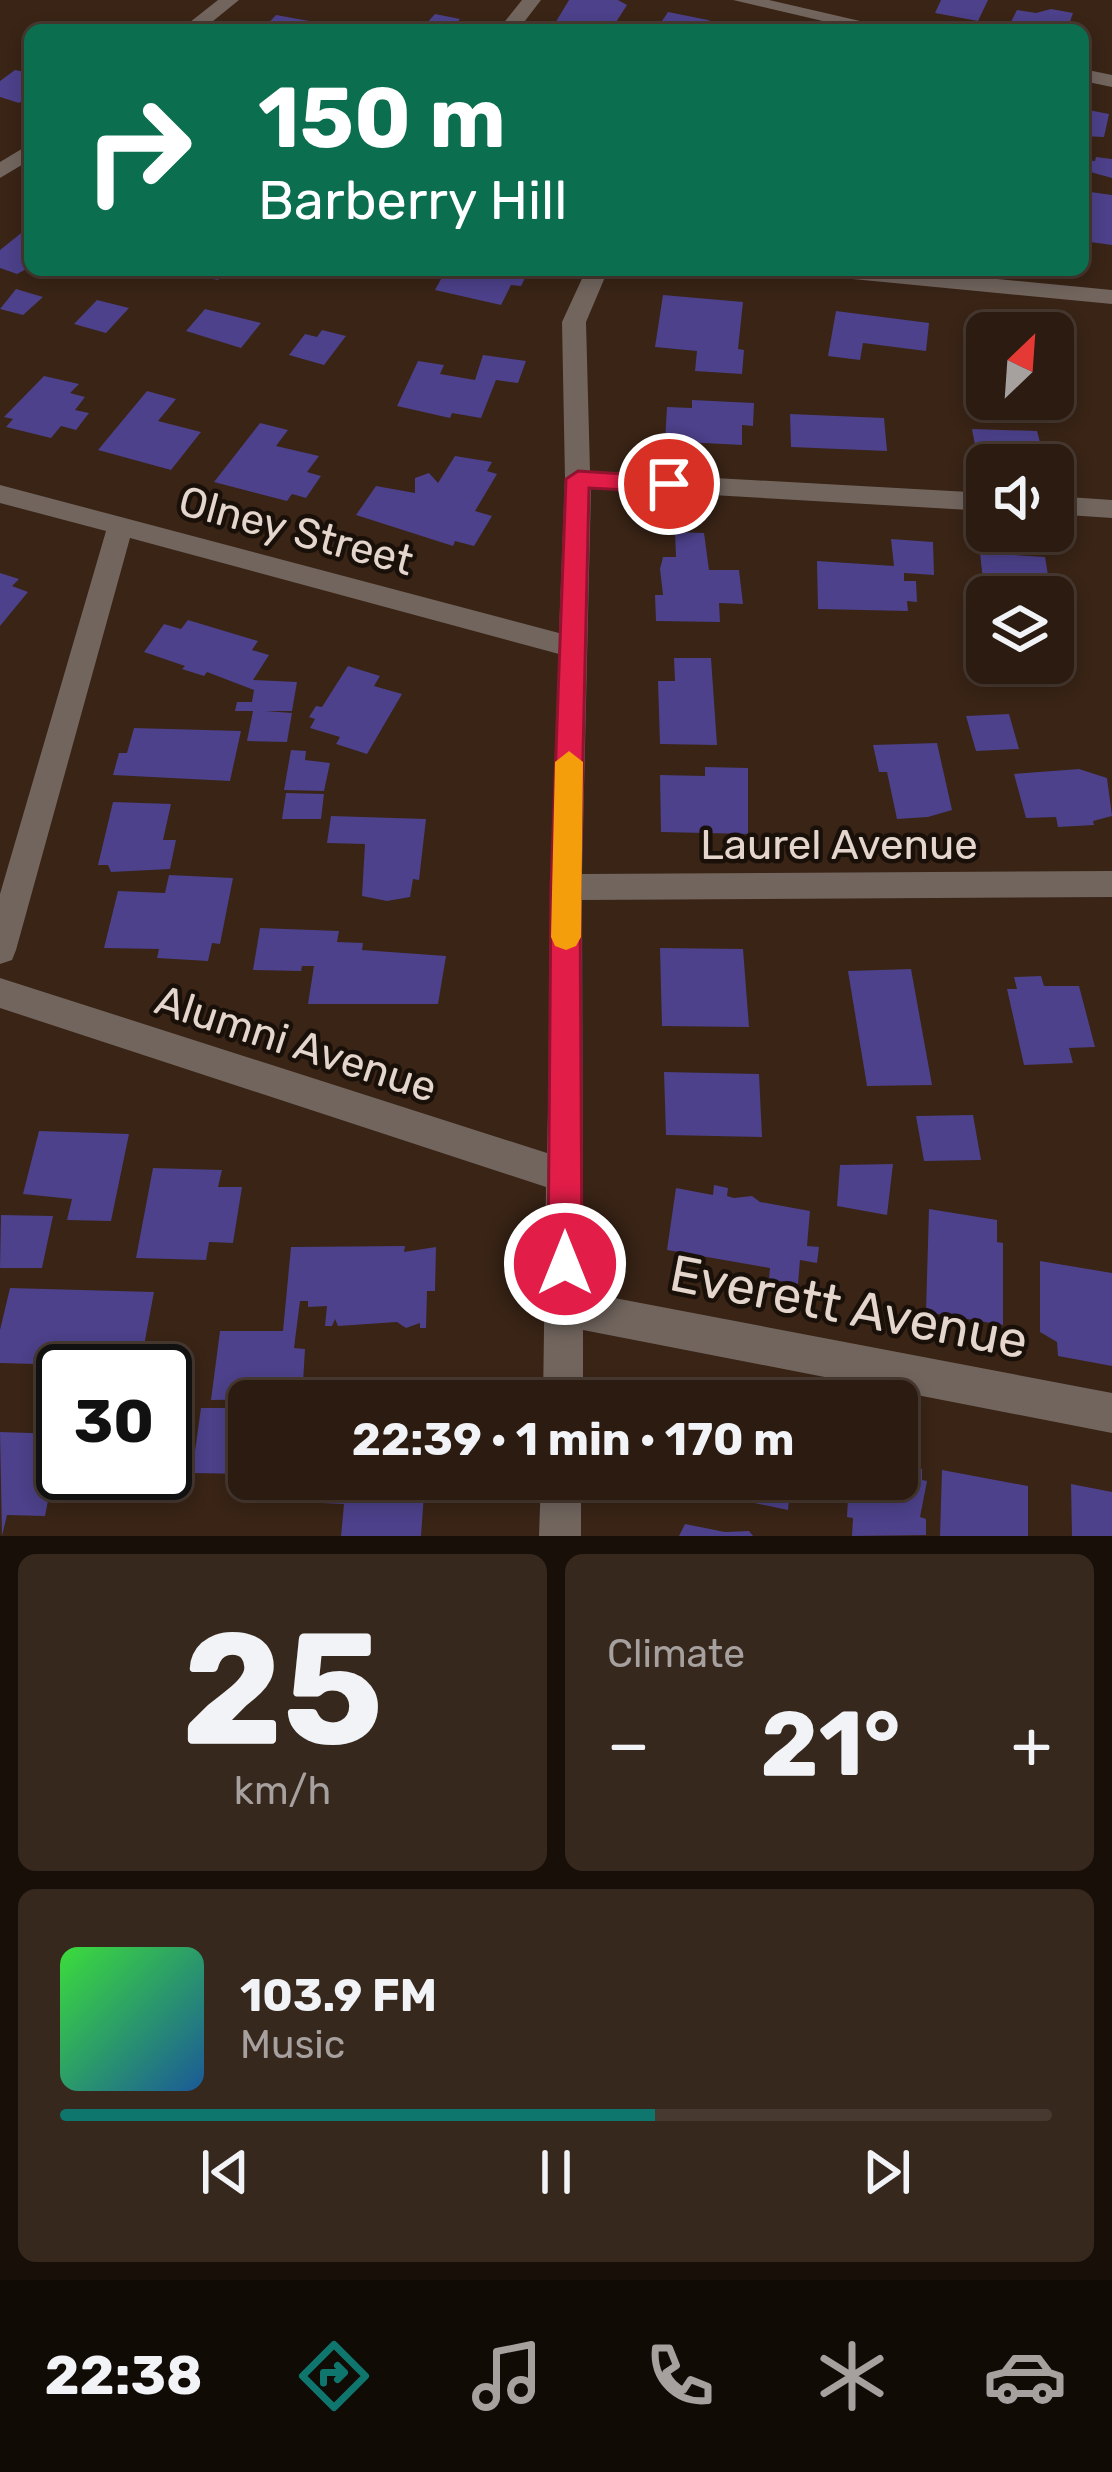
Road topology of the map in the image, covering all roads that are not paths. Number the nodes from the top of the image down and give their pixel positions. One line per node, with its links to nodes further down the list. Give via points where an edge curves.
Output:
1 (230, 0): 4 (street)
2 (532, 0): 5 (street)
3 (742, 0): 6 (street)
4 (198, 24)
5 (513, 24)
6 (860, 24)
7 (594, 276): 10 (street, via 574,322)
8 (894, 276): 9 (street)
9 (1112, 297)
10 (578, 479): 12 (street); 16 (street)
11 (0, 494): 15 (street, Olney Street)
12 (966, 501)
13 (1074, 506): 14 (street)
14 (1112, 509)
15 (120, 528): 16 (street, Olney Street); 19 (street)
16 (572, 647): 18 (street)
17 (1112, 884): 18 (street, Laurel Avenue)
18 (566, 887): 21 (street)
19 (0, 950)
20 (0, 993): 21 (street, Alumni Avenue)
21 (565, 1176): 22 (street)
22 (565, 1309): 23 (street); 24 (street, Everett Avenue)
23 (563, 1380)
24 (1112, 1413)
25 (561, 1500): 26 (street)
26 (560, 1536)

